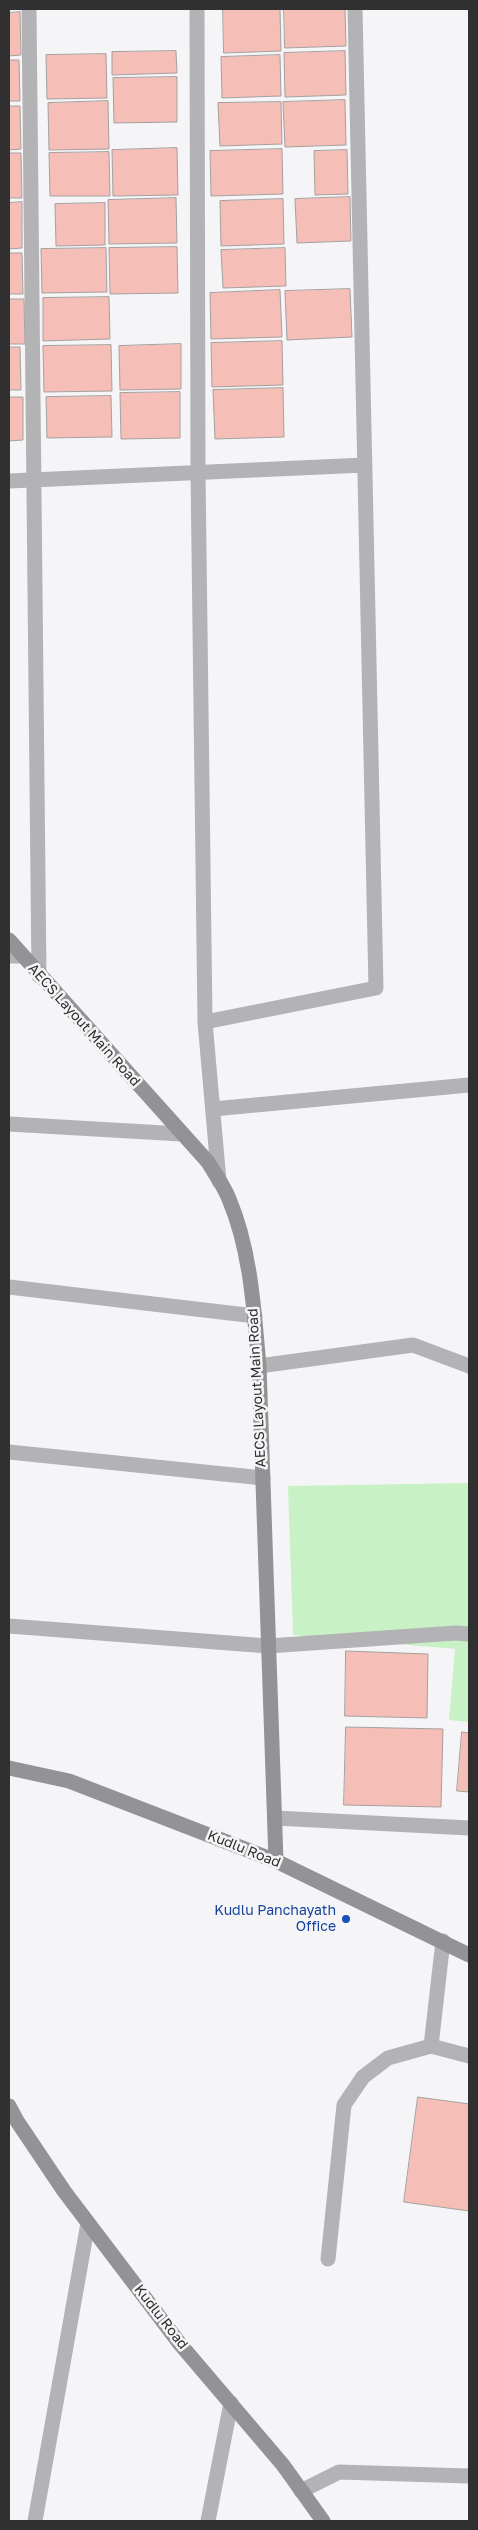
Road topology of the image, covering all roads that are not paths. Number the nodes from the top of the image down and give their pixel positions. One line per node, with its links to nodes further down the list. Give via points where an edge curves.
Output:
1 (29, 9): 6 (street)
2 (197, 9): 5 (street)
3 (355, 9): 4 (street)
4 (365, 465): 5 (street); 11 (street, via 376,988)
5 (198, 472): 6 (street); 11 (street)
6 (33, 480): 7 (street); 10 (street)
7 (9, 481)
8 (9, 940): 9 (street, AECS Layout Main Road)
9 (16, 956): 10 (street, AECS Layout Main Road)
10 (39, 976): 15 (street, AECS Layout Main Road)
11 (206, 1022): 13 (street)
12 (469, 1085): 13 (street)
13 (213, 1109): 16 (street)
14 (9, 1124): 15 (street)
15 (181, 1134): 16 (street, AECS Layout Main Road, via 208,1162)
16 (219, 1181): 18 (street, AECS Layout Main Road, via 229,1198 243,1243)
17 (9, 1287): 18 (street)
18 (255, 1316): 19 (street, AECS Layout Main Road)
19 (259, 1366): 20 (street, via 413,1345); 22 (street, AECS Layout Main Road)
20 (469, 1366)
21 (9, 1452): 22 (street)
22 (262, 1478): 25 (street, AECS Layout Main Road)
23 (9, 1626): 25 (street)
24 (469, 1634): 25 (street, via 456,1632)
25 (268, 1646): 27 (street, AECS Layout Main Road)
26 (9, 1768): 29 (street, Kudlu Road, via 69,1781)
27 (274, 1818): 28 (street); 29 (street, AECS Layout Main Road)
28 (469, 1828)
29 (276, 1861): 30 (street, Kudlu Road)
30 (443, 1941): 31 (street, Kudlu Road); 32 (street)
31 (469, 1955)
32 (431, 2046): 33 (street); 36 (street, via 388,2058 363,2077 344,2104)
33 (469, 2056)
34 (9, 2106): 35 (street, Kudlu Road, via 16,2122)
35 (88, 2223): 37 (street, Kudlu Road, via 180,2344); 40 (street)
36 (328, 2259)
37 (231, 2403): 39 (street, Kudlu Road); 41 (street)
38 (469, 2476): 39 (street, via 339,2472)
39 (301, 2491): 42 (street, Kudlu Road)
40 (36, 2521)
41 (208, 2521)
42 (322, 2521)

